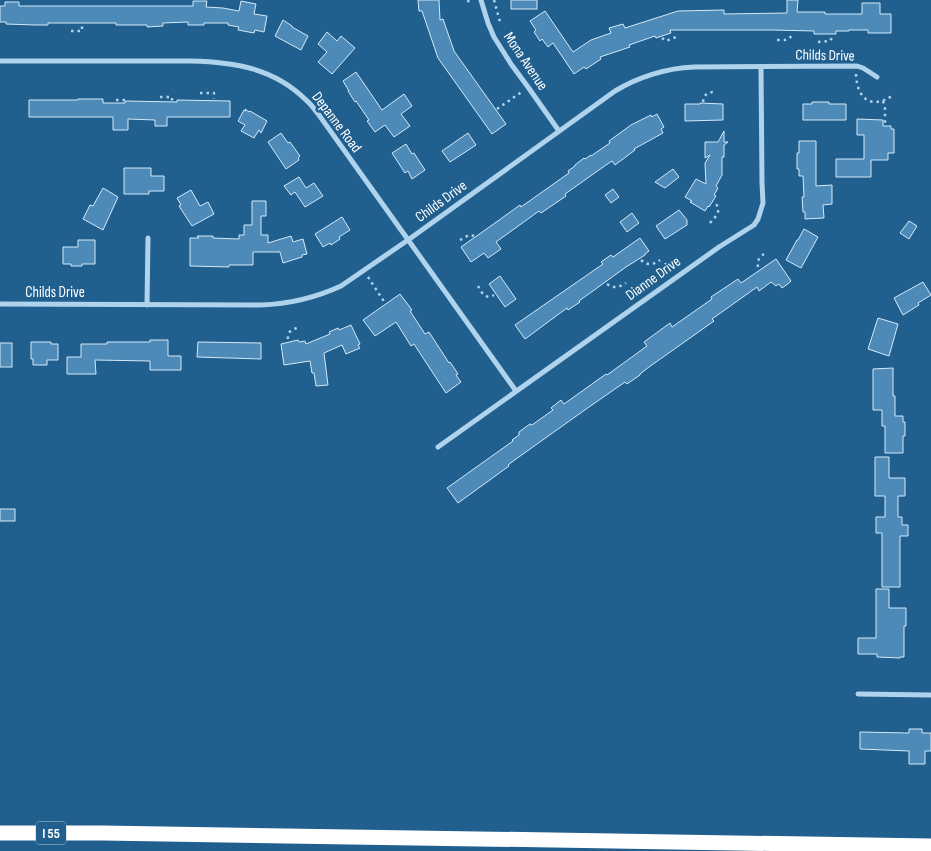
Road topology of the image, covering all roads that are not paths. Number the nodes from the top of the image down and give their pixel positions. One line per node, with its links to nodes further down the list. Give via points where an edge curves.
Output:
1 (481, 0): 5 (street, Mona Avenue, via 494,37)
2 (0, 61): 7 (street, Depanne Road, via 199,61 249,67 267,74 291,88 314,108)
3 (761, 67): 4 (street, Childs Drive, via 857,66); 5 (street, Childs Drive, via 685,67 649,76 626,84); 10 (street, Dianne Drive, via 763,203 758,219)
4 (877, 77)
5 (559, 132): 7 (street, Childs Drive)
6 (148, 238): 9 (street)
7 (408, 240): 9 (street, Childs Drive, via 341,286 304,299 278,304); 10 (street, Depanne Road)
8 (0, 304): 9 (street, Childs Drive)
9 (148, 305)
10 (516, 391): 11 (street, Dianne Drive)
11 (438, 447)
12 (858, 694): 13 (street)
13 (931, 694)
14 (0, 833): 15 (highway, I 55)
15 (931, 846)

